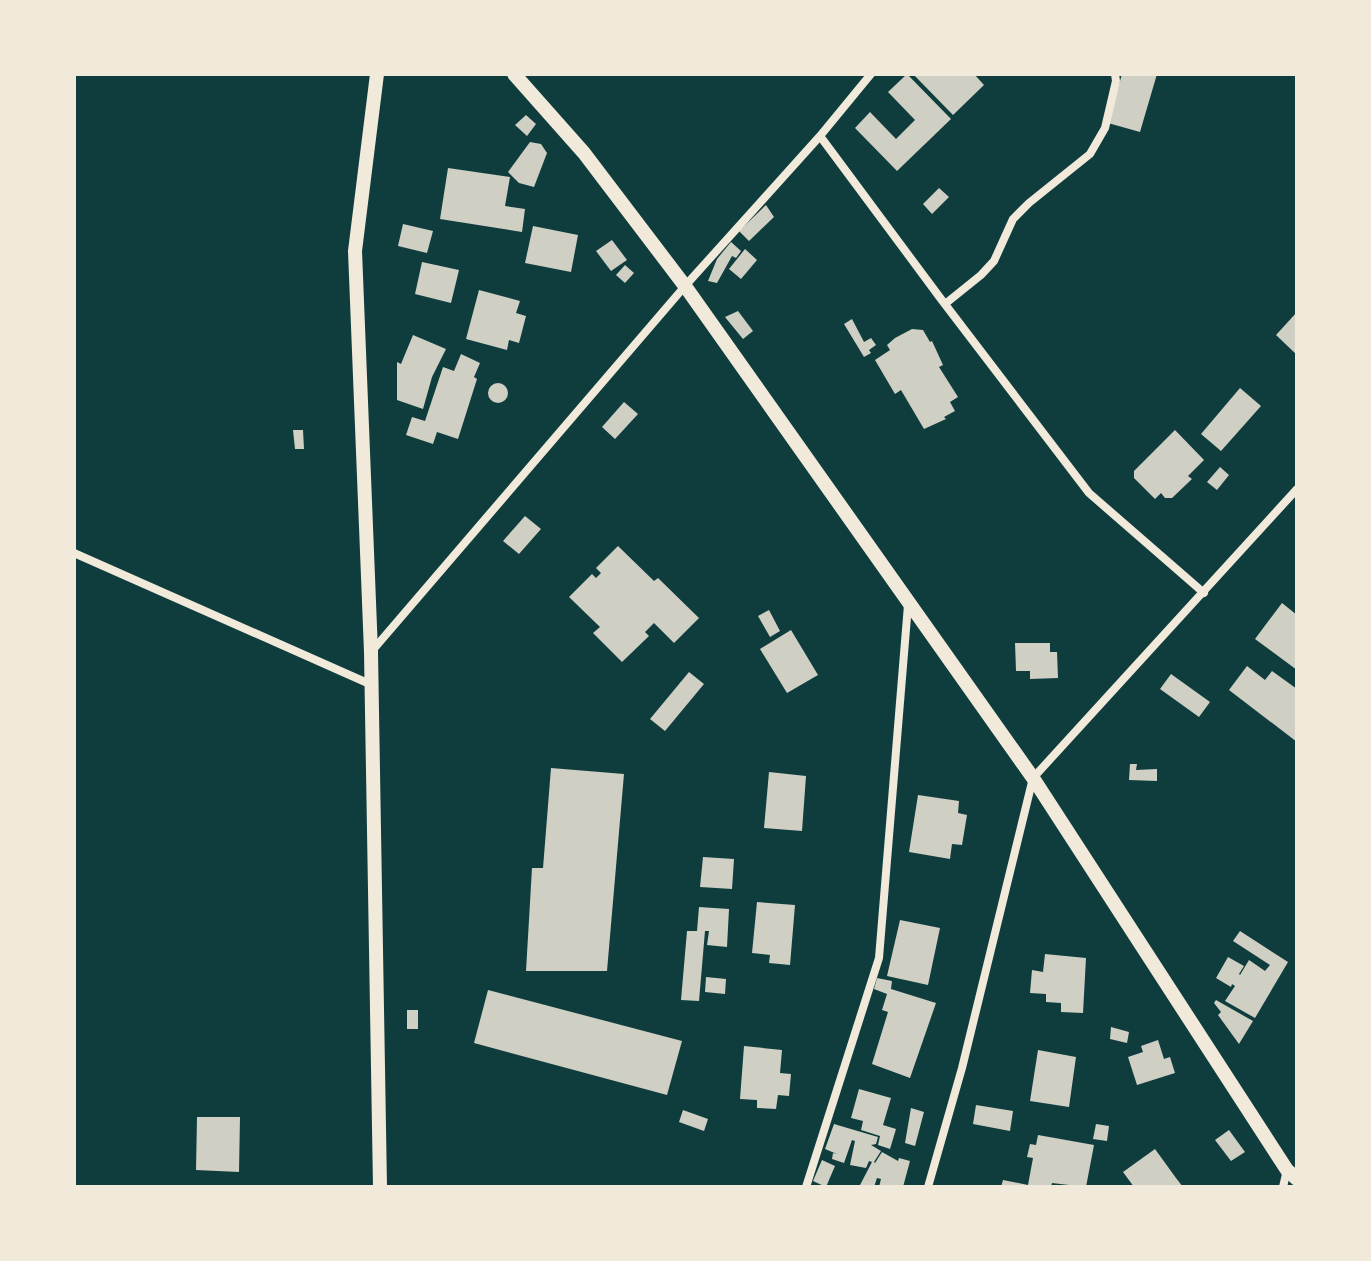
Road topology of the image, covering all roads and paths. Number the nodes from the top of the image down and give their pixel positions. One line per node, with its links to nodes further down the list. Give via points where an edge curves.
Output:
1 (377, 74): 14 (street, via 355,251)
2 (514, 74): 8 (street, via 584,153)
3 (855, 74): 6 (street)
4 (871, 74): 6 (street)
5 (1115, 74): 9 (street, via 1105,128 1090,154 1013,219 994,261)
6 (857, 89): 7 (street)
7 (820, 136): 8 (street); 9 (street)
8 (685, 286): 13 (street); 14 (street)
9 (945, 304): 12 (street, via 1089,493)
10 (1297, 489): 12 (street)
11 (74, 553): 15 (street)
12 (1204, 593): 16 (street)
13 (908, 605): 16 (street); 19 (street, via 879,958)
14 (371, 652): 15 (street)
15 (372, 685): 18 (street)
16 (1033, 778): 17 (street); 20 (street)
17 (1292, 1175): 21 (street)
18 (380, 1187)
19 (806, 1187)
20 (928, 1187)
21 (1283, 1187)

